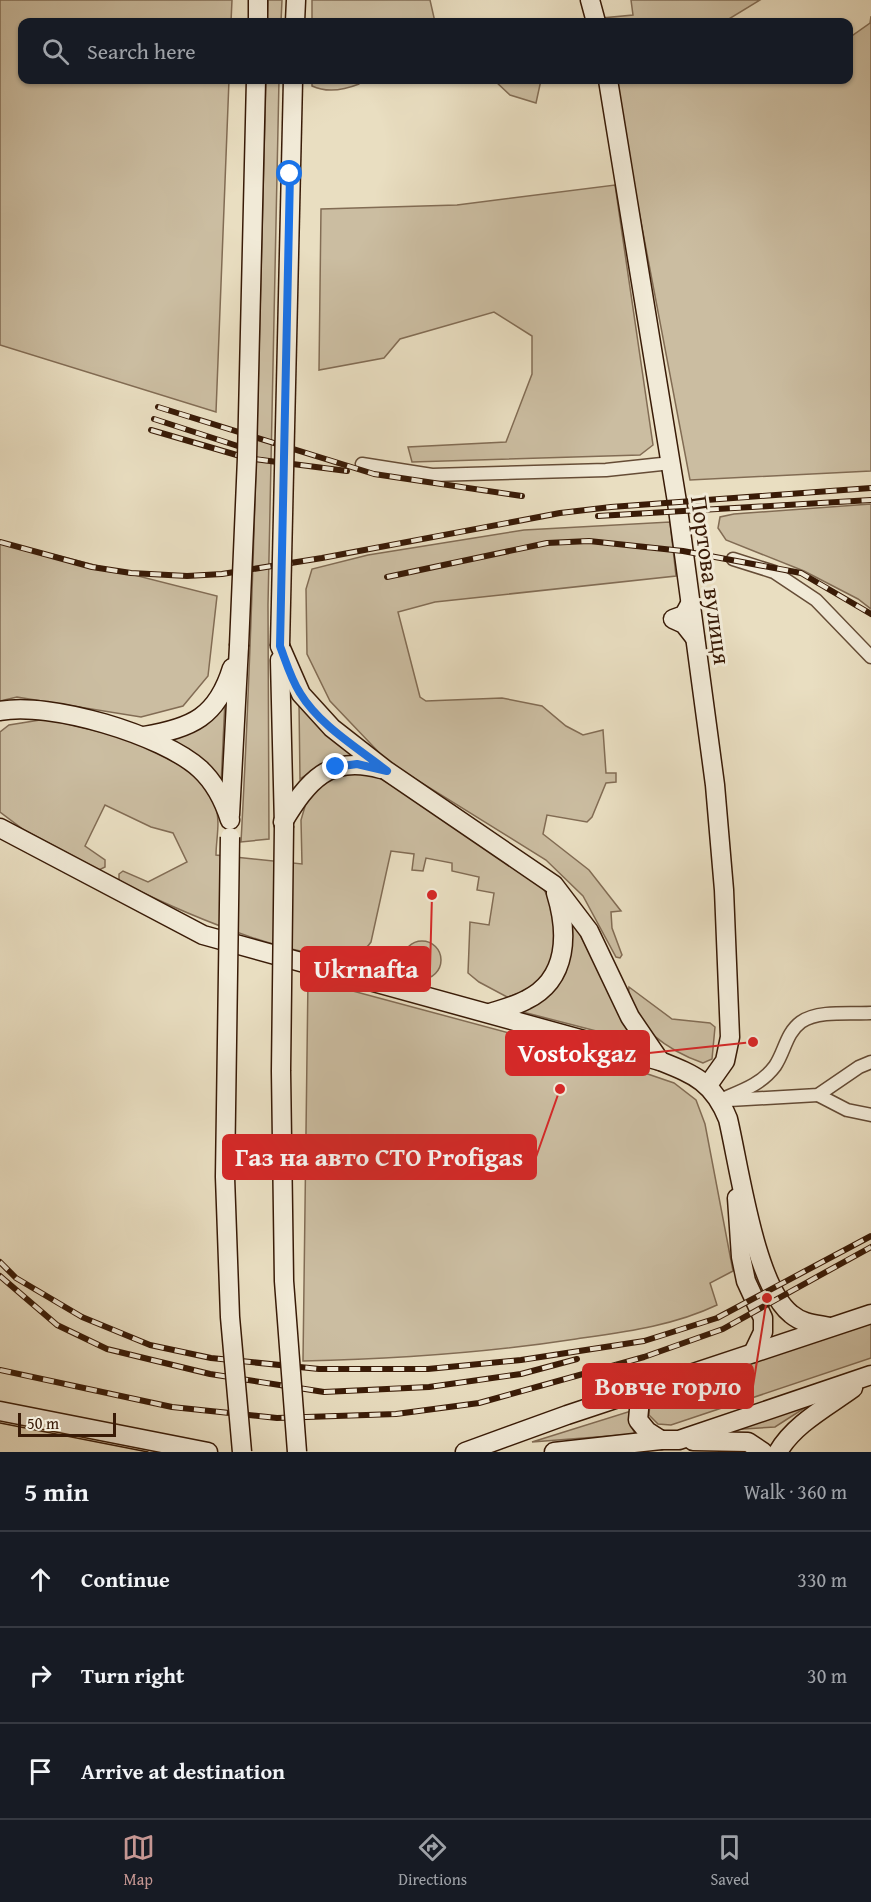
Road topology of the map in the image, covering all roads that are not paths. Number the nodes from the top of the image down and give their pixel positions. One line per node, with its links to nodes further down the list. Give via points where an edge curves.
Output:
1 (258, 0): 4 (main road)
2 (296, 0): 5 (main road)
3 (590, 0): 6 (main road)
4 (258, 18)
5 (295, 18)
6 (595, 18)
7 (256, 84): 13 (main road, bridge)
8 (293, 84): 14 (main road, bridge)
9 (609, 84): 10 (main road, Портова вулиця)
10 (671, 463): 11 (street, via 606,470 432,476); 29 (main road, Портова вулиця, via 720,843 730,1037 724,1061)
11 (362, 464)
12 (733, 559): 15 (street, via 774,572 816,600)
13 (239, 646): 19 (main road, via 216,704 198,720 177,730); 23 (main road)
14 (280, 646): 20 (main road, via 296,685 312,708); 21 (main road)
15 (871, 657)
16 (0, 711): 17 (main road, via 35,709)
17 (54, 713): 18 (main road, via 24,714); 19 (main road)
18 (0, 722)
19 (144, 736): 23 (main road, via 200,769 220,796)
20 (387, 771): 21 (main road, via 357,764 327,771 302,791); 24 (main road)
21 (283, 824): 44 (main road, bridge, via 280,1071 284,1290)
22 (0, 828): 25 (main road, via 203,934)
23 (230, 829): 43 (main road, bridge, via 225,1177 230,1317)
24 (554, 885): 25 (main road, via 564,930 561,961 551,980 527,1000); 27 (main road, via 589,931 630,1017)
25 (490, 1013): 27 (main road)
26 (871, 1013): 31 (street, via 819,1016 802,1021 789,1036 775,1065 756,1085)
27 (660, 1061): 29 (main road)
28 (871, 1062): 30 (street)
29 (708, 1085): 31 (main road)
30 (818, 1095): 31 (street); 32 (street, via 847,1110)
31 (720, 1100): 33 (main road)
32 (871, 1114)
33 (736, 1154): 35 (main road, via 755,1241 780,1302 804,1323); 36 (main road, via 741,1257 746,1281 763,1318 763,1332)
34 (871, 1314): 35 (main road)
35 (830, 1327): 36 (main road)
36 (753, 1353): 38 (main road)
37 (870, 1376): 40 (main road); 48 (main road, via 800,1426)
38 (648, 1389): 40 (main road, via 640,1399 638,1420 647,1431); 45 (main road)
39 (0, 1411): 41 (main road)
40 (670, 1440): 46 (main road); 47 (main road, via 748,1442)
41 (189, 1450): 42 (main road)
42 (208, 1452)
43 (242, 1452)
44 (297, 1452)
45 (465, 1452)
46 (554, 1452)
47 (764, 1452)
48 (778, 1452)

